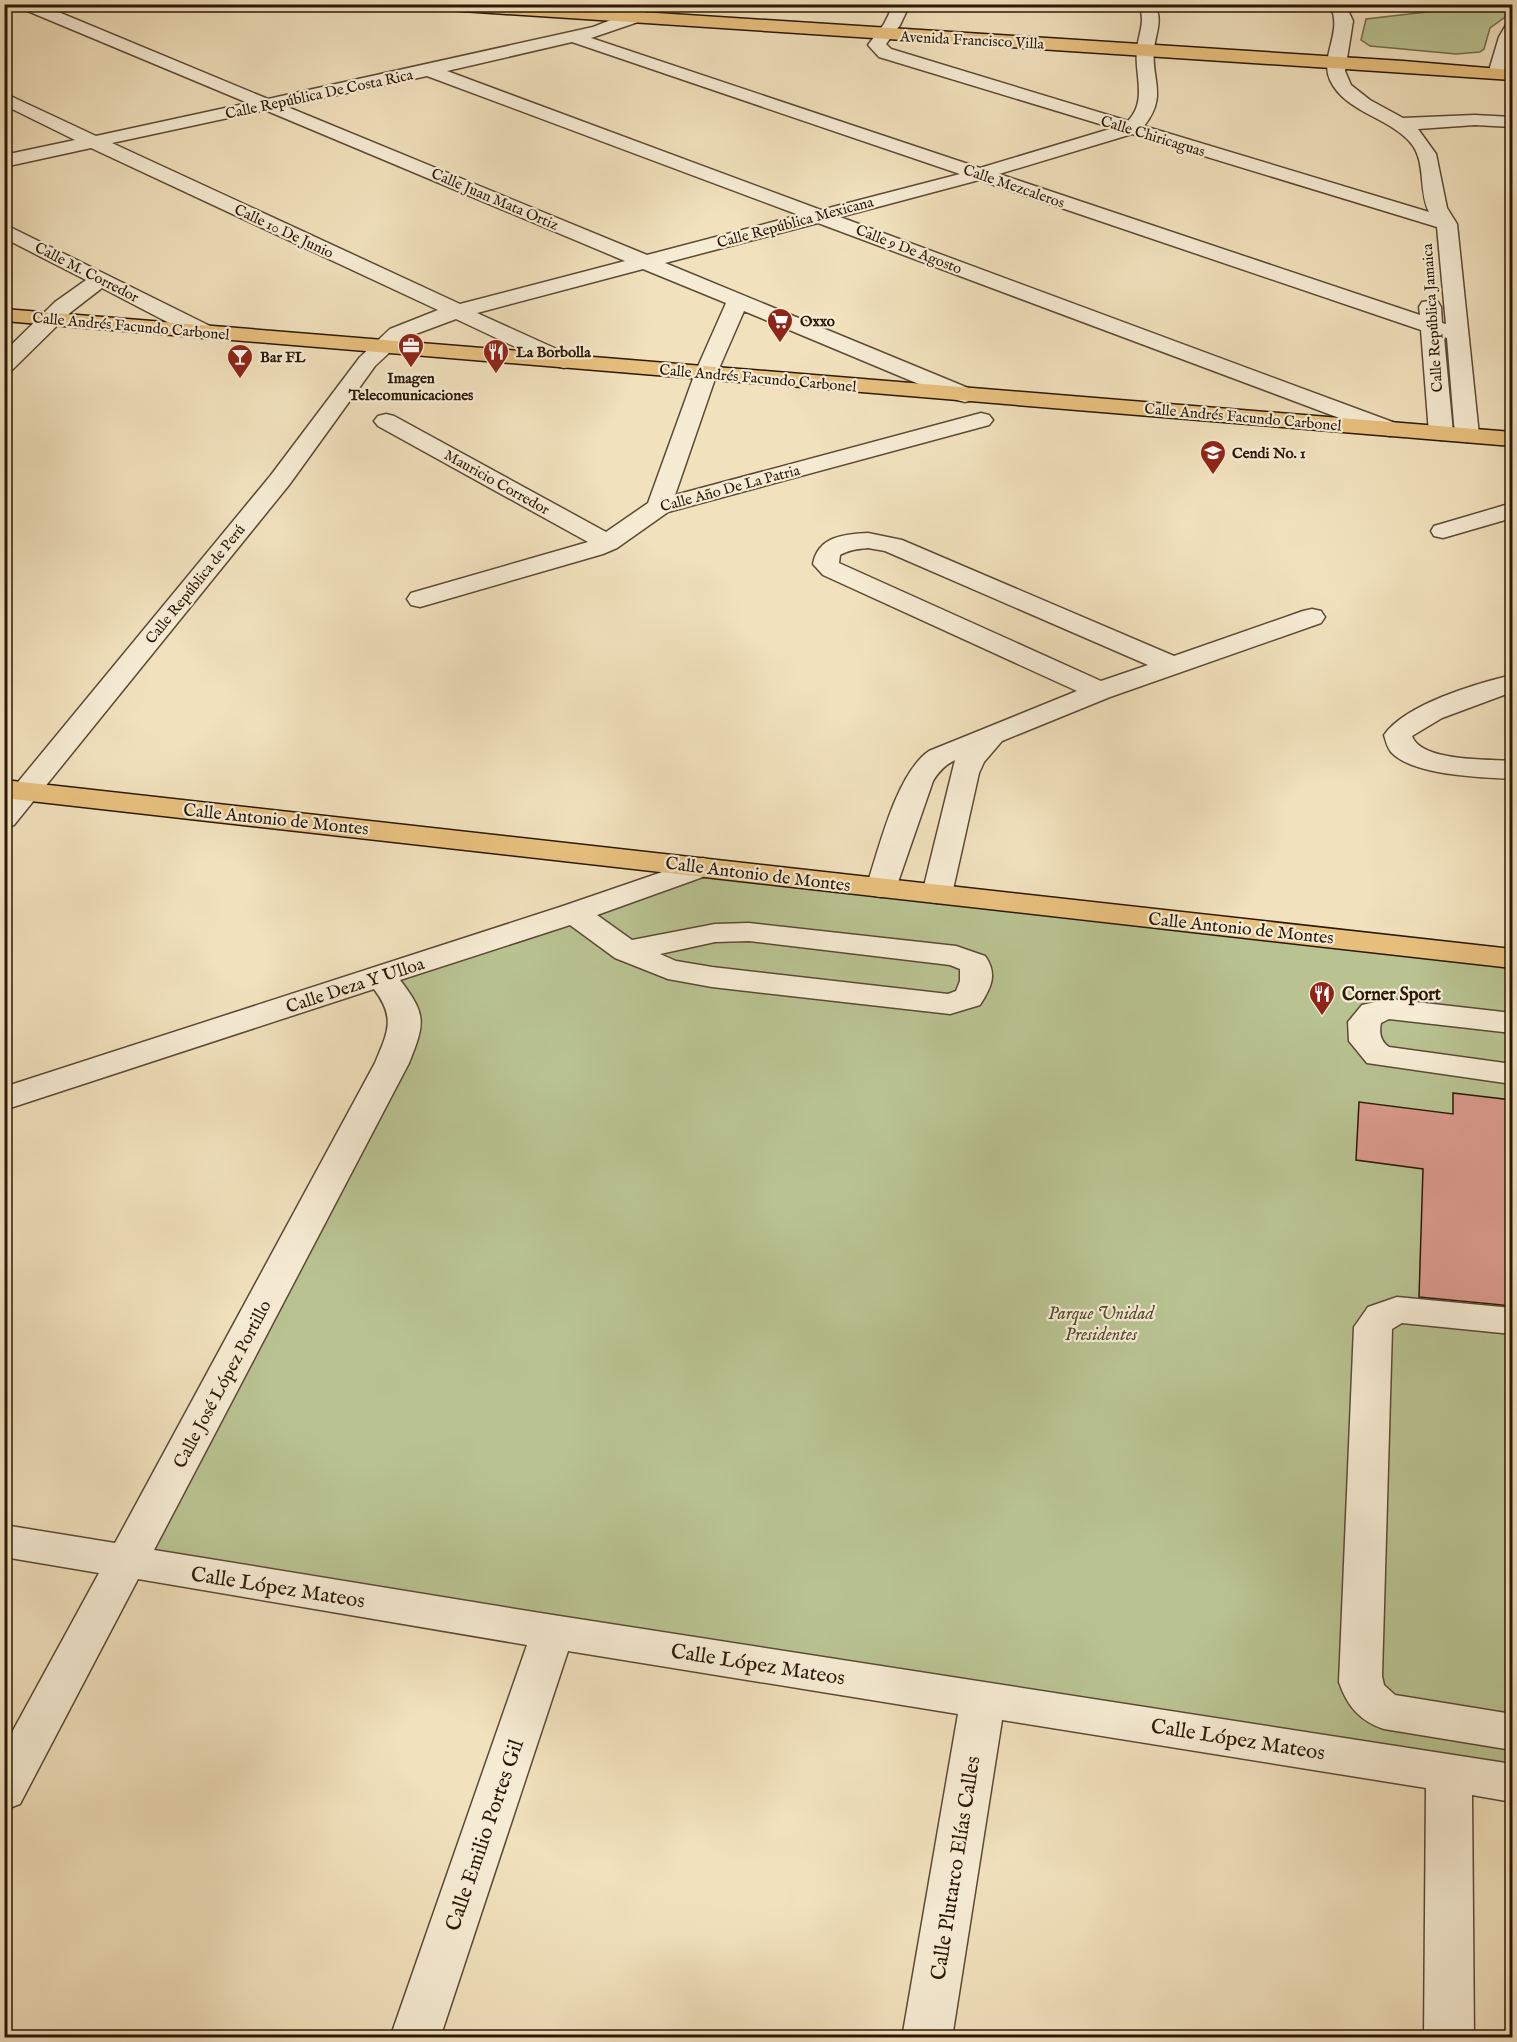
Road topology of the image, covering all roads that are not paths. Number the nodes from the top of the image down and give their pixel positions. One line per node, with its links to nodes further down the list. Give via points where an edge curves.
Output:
1 (24, 4): 16 (street, Calle Juan Mata Ortiz)
2 (432, 4): 7 (main road, Avenida Francisco Villa)
3 (575, 4): 7 (main road, Avenida Francisco Villa)
4 (902, 4): 9 (street)
5 (1146, 4): 11 (street, via 1152,18)
6 (1337, 4): 12 (street, via 1345,21)
7 (638, 10): 9 (main road, Avenida Francisco Villa); 10 (street, Calle República De Costa Rica, via 611,27)
8 (1512, 29): 14 (street, via 1507,37)
9 (889, 30): 11 (main road, Avenida Francisco Villa); 19 (street, Calle Chiricaguas, via 877,45 885,53)
10 (573, 37): 13 (street, Calle República De Costa Rica); 22 (street, Calle Mezcaleros)
11 (1146, 46): 12 (main road, Avenida Francisco Villa); 19 (street, via 1147,106)
12 (1338, 58): 14 (main road, Avenida Francisco Villa); 18 (street, Calle República Jamaica, via 1337,74 1344,87)
13 (428, 70): 16 (street, Calle República De Costa Rica); 23 (street, Calle 9 De Agosto)
14 (1505, 70)
15 (4, 99): 20 (street, Calle 10 De Junio)
16 (268, 105): 20 (street, Calle República De Costa Rica); 27 (street, Calle Juan Mata Ortiz)
17 (1512, 122): 18 (street)
18 (1401, 124): 24 (street, Calle República Jamaica, via 1426,151)
19 (1129, 129): 22 (street, Calle República Mexicana); 24 (street, Calle Chiricaguas)
20 (94, 142): 21 (street, Calle República De Costa Rica); 31 (street, Calle 10 De Junio)
21 (4, 161)
22 (980, 174): 23 (street, Calle República Mexicana); 34 (street, Calle Mezcaleros)
23 (820, 216): 27 (street, Calle República Mexicana); 44 (street, Calle 9 De Agosto)
24 (1437, 217): 26 (street, Calle República Jamaica); 36 (street, Calle República Jamaica)
25 (4, 230): 28 (street, Calle M. Corredor)
26 (1427, 242)
27 (643, 262): 30 (street, Calle Juan Mata Ortiz); 31 (street, Calle República Mexicana)
28 (101, 279): 33 (street); 35 (street, Calle M. Corredor)
29 (1430, 290): 34 (street, Calle República Jamaica)
30 (738, 301): 40 (street); 41 (street, Calle Juan Mata Ortiz)
31 (455, 312): 37 (street, Calle República Mexicana, via 419,324); 38 (street, Calle 10 De Junio)
32 (4, 315): 33 (main road, Calle Andrés Facundo Carbonel)
33 (50, 319): 35 (main road, Calle Andrés Facundo Carbonel); 39 (street)
34 (1431, 326): 36 (street, Calle Mezcaleros); 45 (street, Calle República Jamaica)
35 (202, 332): 37 (main road, Calle Andrés Facundo Carbonel)
36 (1455, 334): 46 (street, Calle República Jamaica)
37 (382, 346): 38 (main road, Calle Andrés Facundo Carbonel); 59 (street, Calle República de Perú, via 281,478)
38 (564, 361): 40 (main road, Calle Andrés Facundo Carbonel)
39 (4, 365)
40 (706, 373): 41 (main road, Calle Andrés Facundo Carbonel); 48 (street)
41 (965, 395): 44 (main road, Calle Andrés Facundo Carbonel)
42 (981, 420): 48 (street, Calle Año De La Patria)
43 (386, 422): 51 (street, Mauricio Corredor)
44 (1390, 429): 45 (main road, Calle Andrés Facundo Carbonel)
45 (1440, 433): 46 (main road, Calle Andrés Facundo Carbonel)
46 (1467, 435): 47 (main road, Calle Andrés Facundo Carbonel)
47 (1512, 439)
48 (658, 507): 51 (street, Calle Año De La Patria)
49 (1512, 510): 50 (street)
50 (1443, 531)
51 (608, 543): 52 (street, Calle Año De La Patria)
52 (420, 598)
53 (1312, 617): 54 (street)
54 (1171, 665): 56 (street); 56 (street, via 893,545 857,541 828,552 826,564 832,570)
55 (1512, 683): 58 (street, via 1424,716 1407,724 1398,735 1402,747 1419,757)
56 (1100, 691): 57 (street)
57 (994, 733): 62 (street, via 955,748 928,765 918,781); 63 (street, via 970,760 965,773)
58 (1512, 770)
59 (15, 790): 60 (street, Calle República de Perú); 61 (main road, Calle Antonio de Montes)
60 (4, 819)
61 (703, 867): 62 (main road, Calle Antonio de Montes); 64 (street, Calle Deza Y Ulloa)
62 (881, 888): 63 (main road, Calle Antonio de Montes)
63 (937, 894): 66 (main road, Calle Antonio de Montes)
64 (574, 913): 65 (street); 67 (street, Calle Deza Y Ulloa)
65 (626, 951): 65 (street, via 687,974 938,1004 968,998 977,974 974,963 956,956 749,932 714,933)
66 (1512, 959)
67 (381, 977): 70 (street, Calle Deza Y Ulloa); 73 (street, Calle José López Portillo, via 407,1015 405,1032 392,1063)
68 (1512, 1023): 69 (street, via 1389,1009 1374,1012 1366,1020 1364,1040 1379,1056)
69 (1512, 1074)
70 (4, 1099)
71 (1512, 1321): 76 (street, via 1402,1310 1379,1316 1373,1327 1360,1666 1362,1690 1384,1711)
72 (4, 1540): 73 (street, Calle López Mateos)
73 (127, 1562): 74 (street, Calle López Mateos); 79 (street, Calle José López Portillo)
74 (553, 1632): 75 (street, Calle López Mateos); 80 (street, Calle Emilio Portes Gil)
75 (983, 1698): 77 (street, Calle López Mateos); 81 (street, Calle Plutarco Elías Calles)
76 (1512, 1732)
77 (1449, 1773): 78 (street, Calle López Mateos); 82 (street)
78 (1512, 1783)
79 (4, 1791)
80 (415, 2037)
81 (927, 2037)
82 (1449, 2037)

